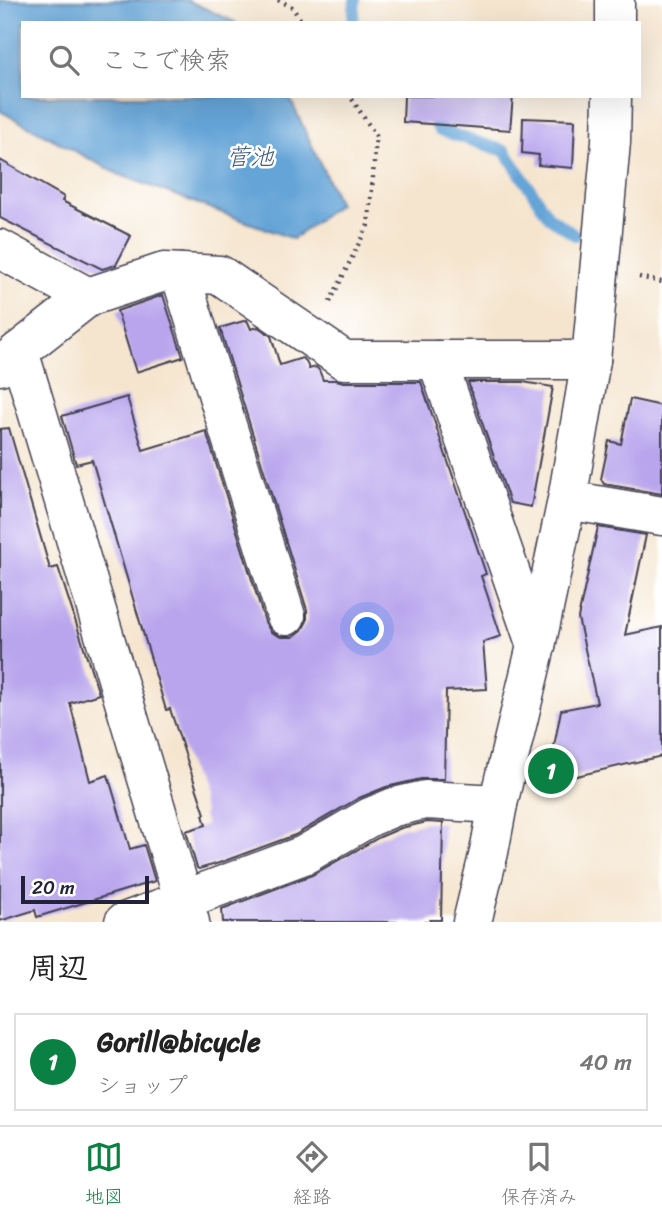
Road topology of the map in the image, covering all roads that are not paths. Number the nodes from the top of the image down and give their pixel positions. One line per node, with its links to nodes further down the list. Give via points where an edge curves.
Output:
1 (615, 0): 2 (street)
2 (615, 21)
3 (612, 98): 9 (street)
4 (0, 249): 6 (street)
5 (180, 273): 6 (street, via 164,272); 8 (street, via 220,275 344,360); 12 (street)
6 (88, 297): 7 (street)
7 (9, 358): 15 (street)
8 (436, 360): 9 (street); 13 (street)
9 (591, 360): 10 (street)
10 (567, 500): 11 (street); 13 (street)
11 (662, 516)
12 (286, 615)
13 (536, 646): 14 (street)
14 (498, 804): 15 (street, via 425,800 394,807); 17 (street)
15 (187, 911): 16 (street)
16 (124, 922)
17 (472, 922)

